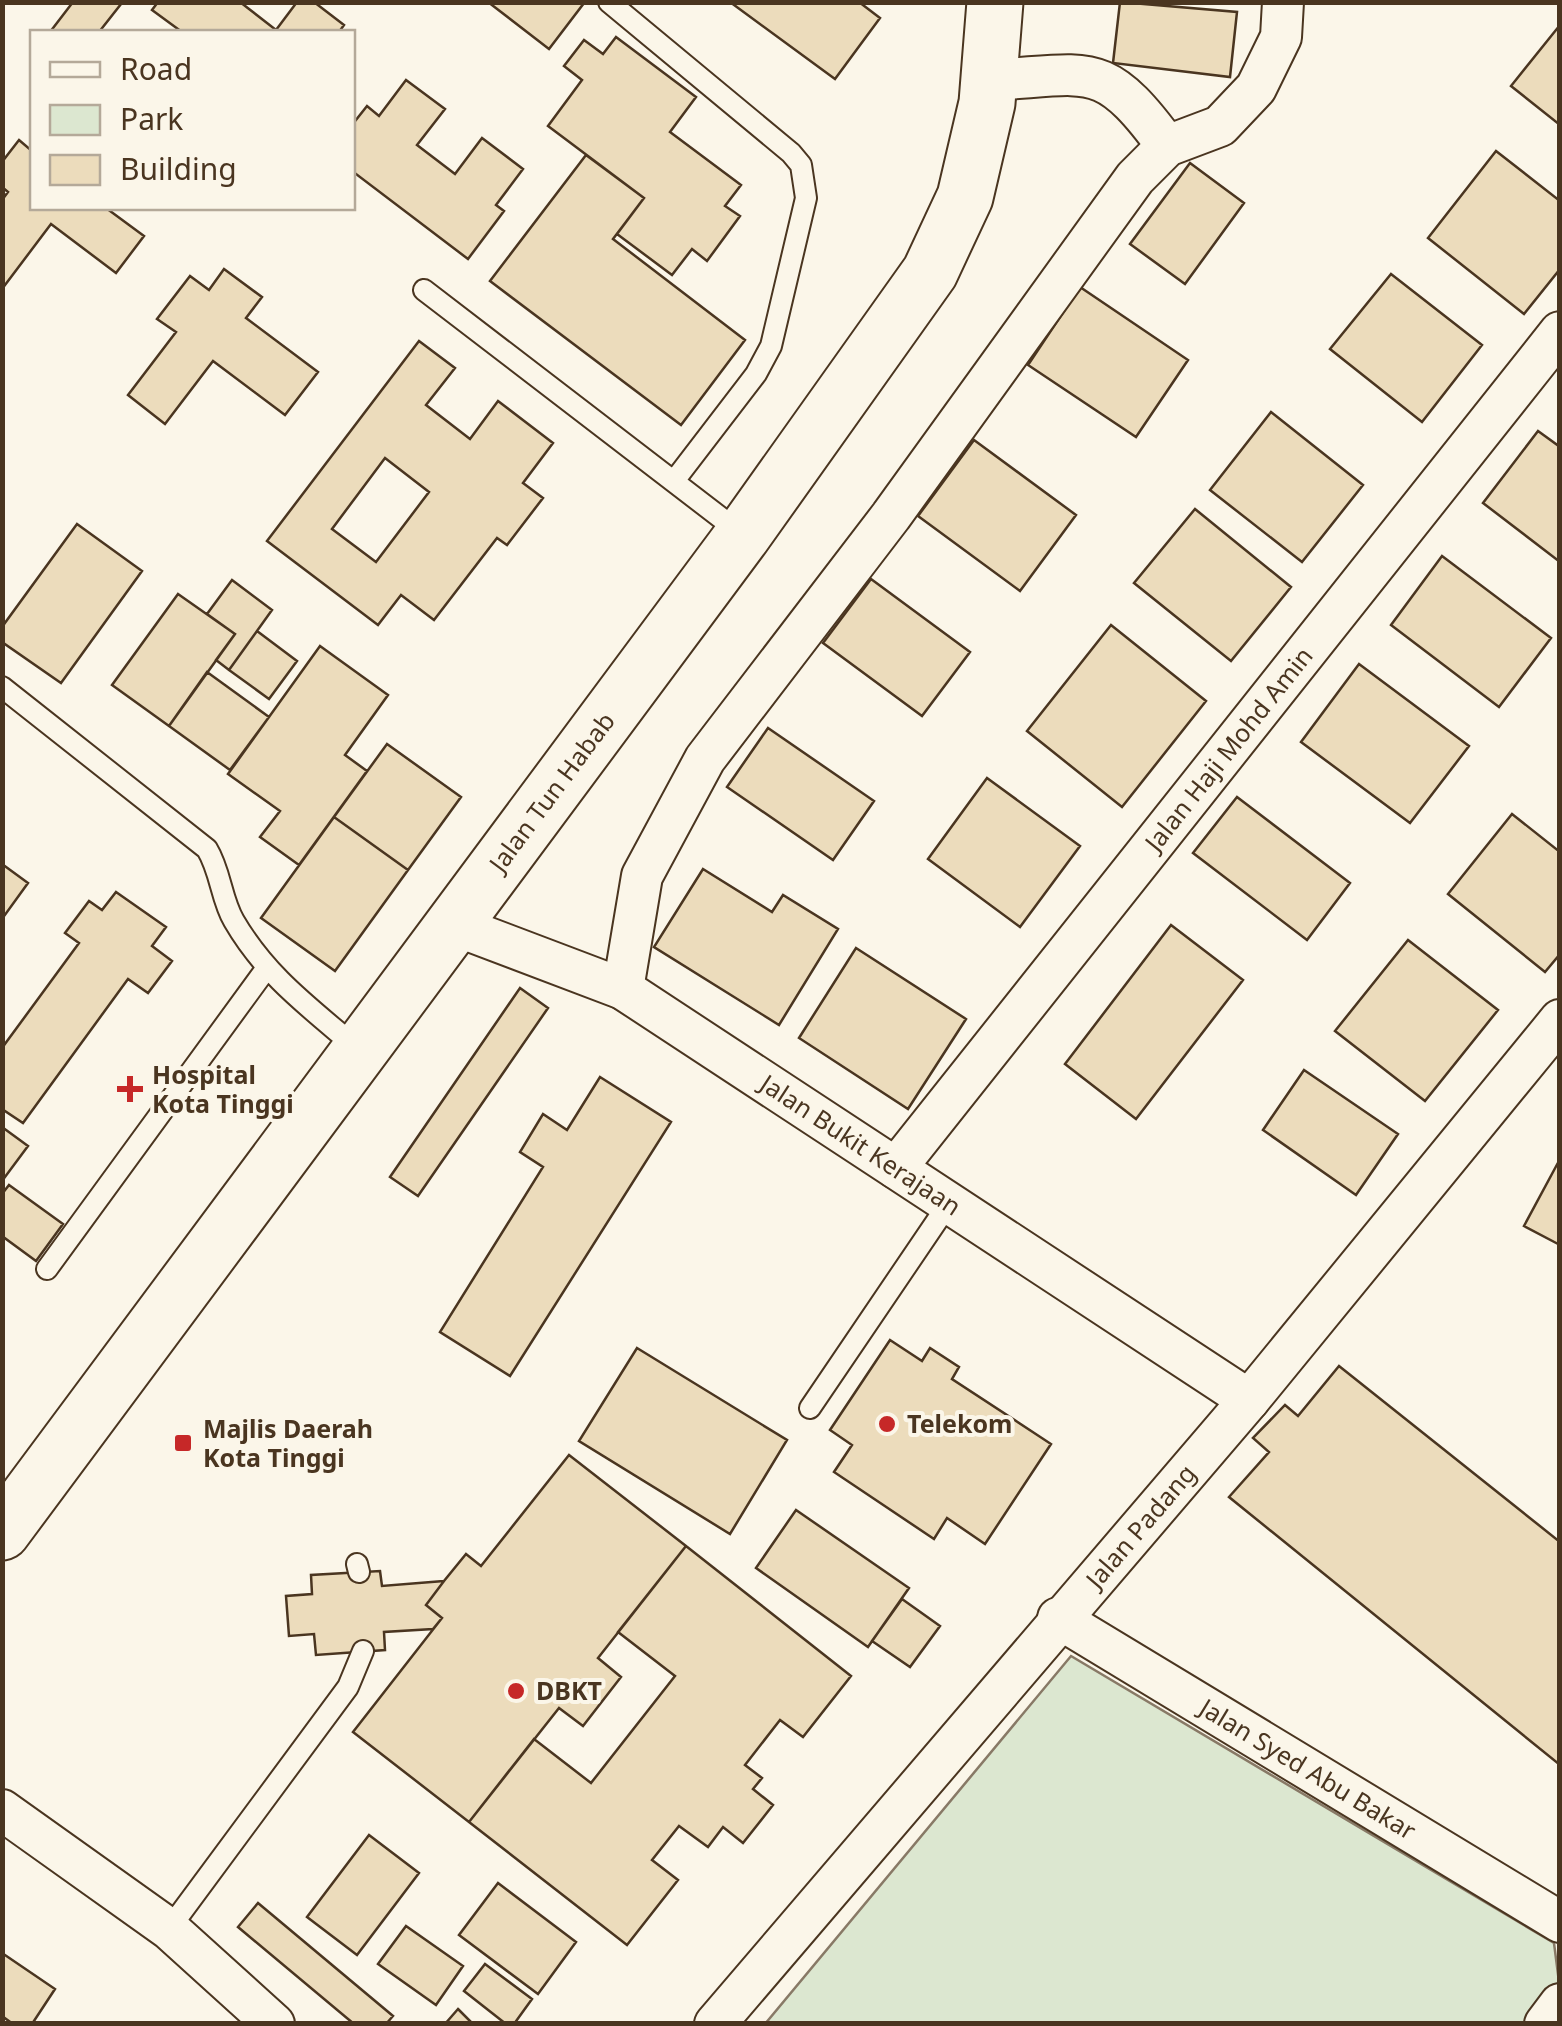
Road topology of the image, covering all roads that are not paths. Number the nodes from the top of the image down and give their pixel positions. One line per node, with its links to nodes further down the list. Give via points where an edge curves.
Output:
1 (608, 2): 8 (lane, via 791,153 806,180 803,216 766,356)
2 (994, 2): 4 (highway, Jalan Tun Habab)
3 (1283, 2): 5 (street, via 1281,37 1256,88 1220,126)
4 (988, 80): 5 (street, via 1092,75 1134,100); 9 (highway, Jalan Tun Habab, via 965,197 930,272)
5 (1168, 146): 13 (street, via 1135,178 705,759 642,876)
6 (424, 290): 8 (lane)
7 (1560, 332): 16 (street, Jalan Haji Mohd Amin)
8 (674, 481): 9 (lane)
9 (743, 535): 11 (highway, Jalan Tun Habab)
10 (2, 687): 12 (lane, via 208,849 230,916)
11 (454, 925): 13 (street, Jalan Bukit Kerajaan); 15 (highway, Jalan Tun Habab)
12 (266, 969): 15 (lane); 18 (lane)
13 (623, 989): 16 (street, Jalan Bukit Kerajaan)
14 (1560, 1020): 19 (street, Jalan Padang)
15 (360, 1050): 21 (highway, Jalan Tun Habab)
16 (896, 1168): 17 (street, Jalan Bukit Kerajaan)
17 (950, 1203): 19 (street, Jalan Bukit Kerajaan); 20 (lane)
18 (47, 1269)
19 (1249, 1400): 22 (street, Jalan Padang)
20 (810, 1408)
21 (2, 1532)
22 (1058, 1618): 25 (street, Jalan Syed Abu Bakar); 29 (street, Jalan Padang)
23 (363, 1652): 26 (lane, via 348,1686)
24 (2, 1810): 26 (street)
25 (1560, 1922)
26 (169, 1930): 28 (street)
27 (1560, 2004): 30 (street)
28 (274, 2024)
29 (715, 2024)
30 (1545, 2024)

